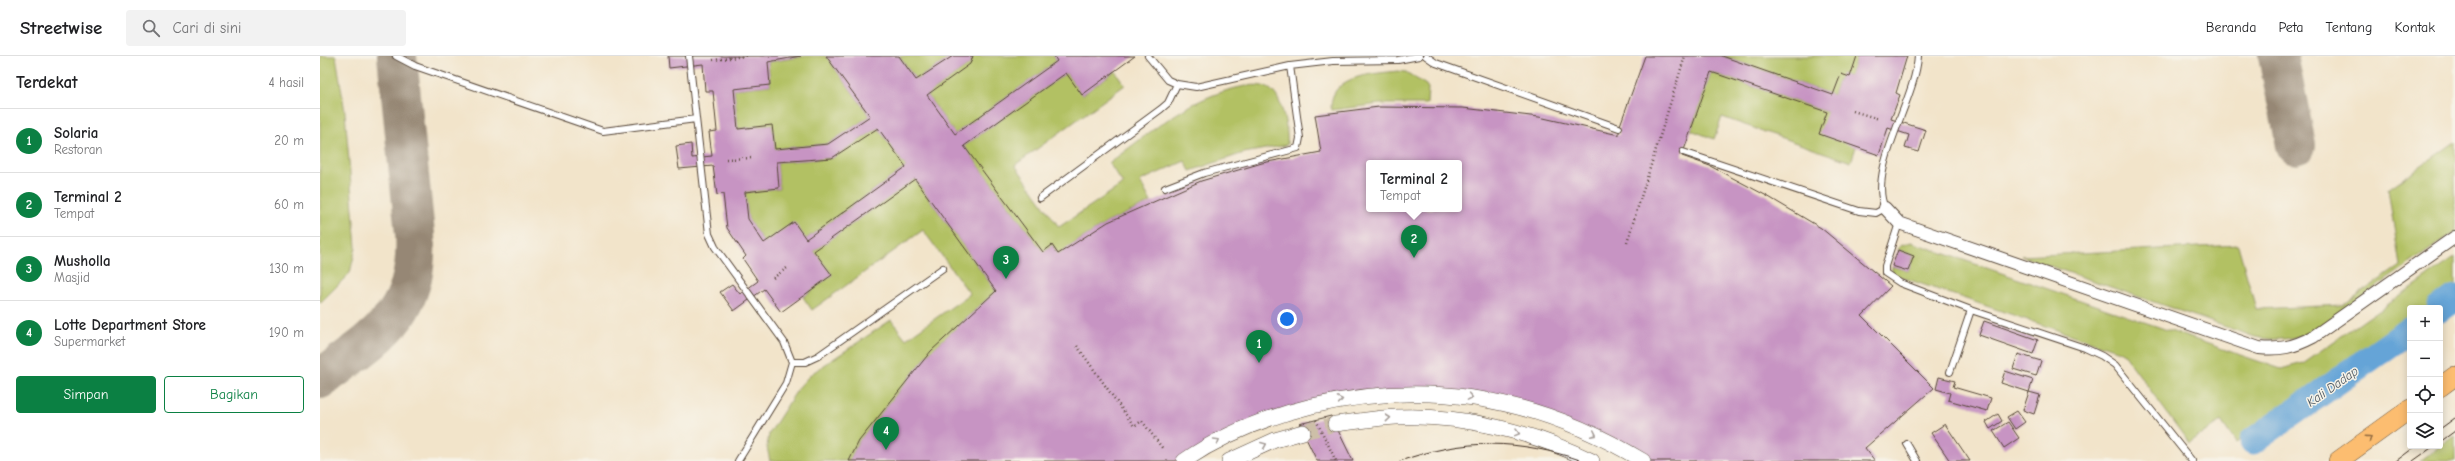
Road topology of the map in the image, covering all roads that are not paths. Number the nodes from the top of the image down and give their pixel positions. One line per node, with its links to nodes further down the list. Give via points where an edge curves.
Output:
1 (396, 56): 9 (lane, via 422,68 603,131)
2 (689, 56): 9 (lane)
3 (1148, 56): 8 (lane, via 1162,74)
4 (1420, 56): 7 (lane, via 1398,60 1333,60)
5 (1426, 56): 10 (lane, via 1436,63)
6 (1918, 56): 14 (lane, via 1915,75 1882,175 1881,194)
7 (1290, 66): 8 (lane, via 1196,87); 12 (lane, via 1300,138 1298,148 1204,173)
8 (1177, 84): 13 (lane, via 1168,103 1161,109)
9 (696, 119): 19 (lane, via 709,234 715,247 784,342)
10 (1619, 128)
11 (1683, 152): 14 (lane, via 1859,211 1876,213)
12 (1165, 188)
13 (1040, 198)
14 (1886, 208): 15 (street)
15 (1900, 223): 16 (street, via 2259,348 2278,350 2296,346 2313,337); 18 (lane, via 1885,266 1885,273 1900,283)
16 (2455, 238)
17 (943, 268): 19 (lane, via 818,356 805,362)
18 (1971, 310): 20 (lane); 33 (lane, via 2102,356 2115,365)
19 (792, 362): 27 (lane, via 786,383)
20 (1950, 372)
21 (2455, 376): 22 (main road)
22 (2443, 385)
23 (2407, 410): 34 (main road, one-way to 23)
24 (1335, 424): 30 (street, one-way to 30, via 1397,417 1458,421 1497,427 1574,452)
25 (1303, 432): 29 (street, one-way to 25, via 1275,440)
26 (1907, 444): 32 (lane)
27 (739, 461)
28 (1184, 461): 31 (street, one-way to 31, via 1224,438 1293,411 1376,394 1418,393 1458,395 1507,404 1546,415 1578,426)
29 (1228, 461)
30 (1592, 461)
31 (1643, 461)
32 (1917, 461)
33 (2192, 461)
34 (2338, 461)

